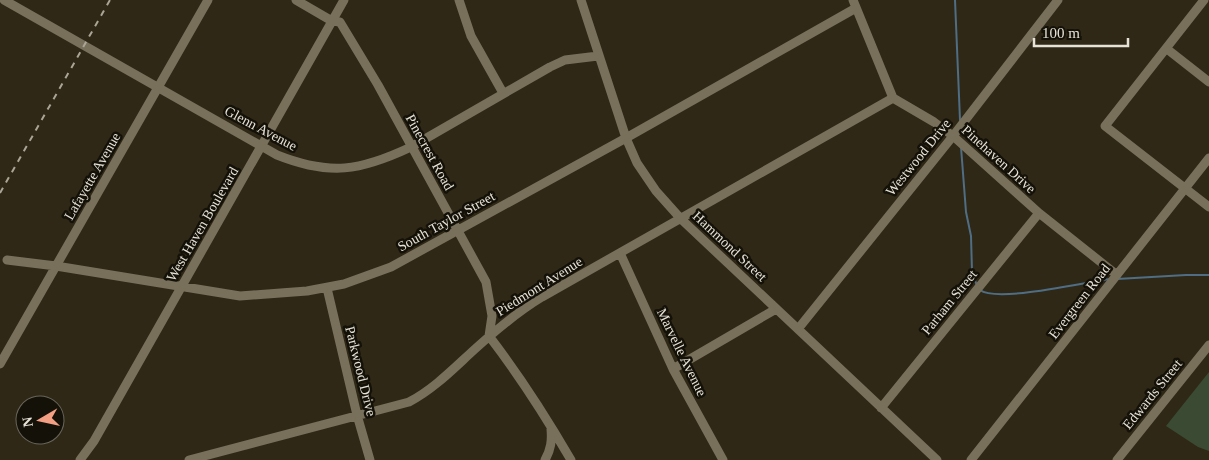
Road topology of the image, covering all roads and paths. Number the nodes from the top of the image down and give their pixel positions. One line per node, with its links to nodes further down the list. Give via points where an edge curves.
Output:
1 (4, 0): 14 (street, Glenn Avenue)
2 (208, 0): 14 (street, Lafayette Avenue)
3 (296, 0): 10 (street)
4 (344, 0): 10 (street, West Haven Boulevard)
5 (459, 0): 15 (street, via 471,36)
6 (581, 0): 12 (street, Hammond Street)
7 (1058, 0): 17 (street, Westwood Drive)
8 (1204, 0): 11 (street)
9 (854, 4): 16 (street); 18 (street, South Taylor Street)
10 (332, 21): 19 (street, West Haven Boulevard); 20 (street, Pinecrest Road, via 340,22)
11 (1167, 48): 13 (street); 22 (street, via 1106,126)
12 (598, 56): 15 (street, Glenn Avenue, via 565,60); 18 (street, Hammond Street)
13 (1209, 82)
14 (158, 88): 19 (street, Glenn Avenue); 29 (street, Lafayette Avenue)
15 (503, 93): 20 (street, Glenn Avenue)
16 (893, 98): 17 (street, Pinehaven Drive); 25 (street, Piedmont Avenue)
17 (953, 136): 24 (street, Pinehaven Drive); 34 (street, Westwood Drive)
18 (626, 138): 25 (street, Hammond Street, via 647,179); 26 (street, South Taylor Street)
19 (262, 146): 20 (street, Glenn Avenue, via 309,166 334,169 380,160); 31 (street, West Haven Boulevard)
20 (411, 147): 26 (street, Pinecrest Road)
21 (1209, 158): 22 (street, Evergreen Road)
22 (1185, 188): 23 (street); 30 (street, Evergreen Road)
23 (1209, 207)
24 (1039, 213): 30 (street, Pinehaven Drive); 39 (street, Parham Street)
25 (681, 219): 27 (street, Piedmont Avenue); 33 (street, Hammond Street)
26 (458, 231): 32 (street, South Taylor Street, via 391,268); 35 (street, Pinecrest Road, via 486,282 492,316)
27 (620, 253): 35 (street, Piedmont Avenue, via 518,312); 38 (street, Marvelle Avenue)
28 (6, 260): 29 (street, South Taylor Street)
29 (56, 266): 31 (street, South Taylor Street); 37 (street, Lafayette Avenue)
30 (1117, 275): 50 (street, Evergreen Road)
31 (181, 287): 32 (street, South Taylor Street, via 240,296); 43 (street, West Haven Boulevard, via 94,441)
32 (327, 288): 40 (street, Parkwood Drive)
33 (776, 309): 34 (street, Hammond Street); 38 (street)
34 (798, 329): 39 (street, Hammond Street)
35 (489, 336): 40 (street, Piedmont Avenue, via 421,396); 41 (street)
36 (1209, 345): 51 (street, Edwards Street)
37 (0, 364)
38 (673, 369): 48 (street, Marvelle Avenue)
39 (881, 408): 49 (street, Hammond Street)
40 (357, 415): 42 (street, Piedmont Avenue); 45 (street, Parkwood Drive)
41 (551, 426): 46 (street, via 552,440); 47 (street)
42 (231, 455): 44 (street, Piedmont Avenue)
43 (80, 460)
44 (189, 460)
45 (370, 460)
46 (545, 460)
47 (571, 460)
48 (723, 460)
49 (938, 460)
50 (971, 460)
51 (1117, 460)

